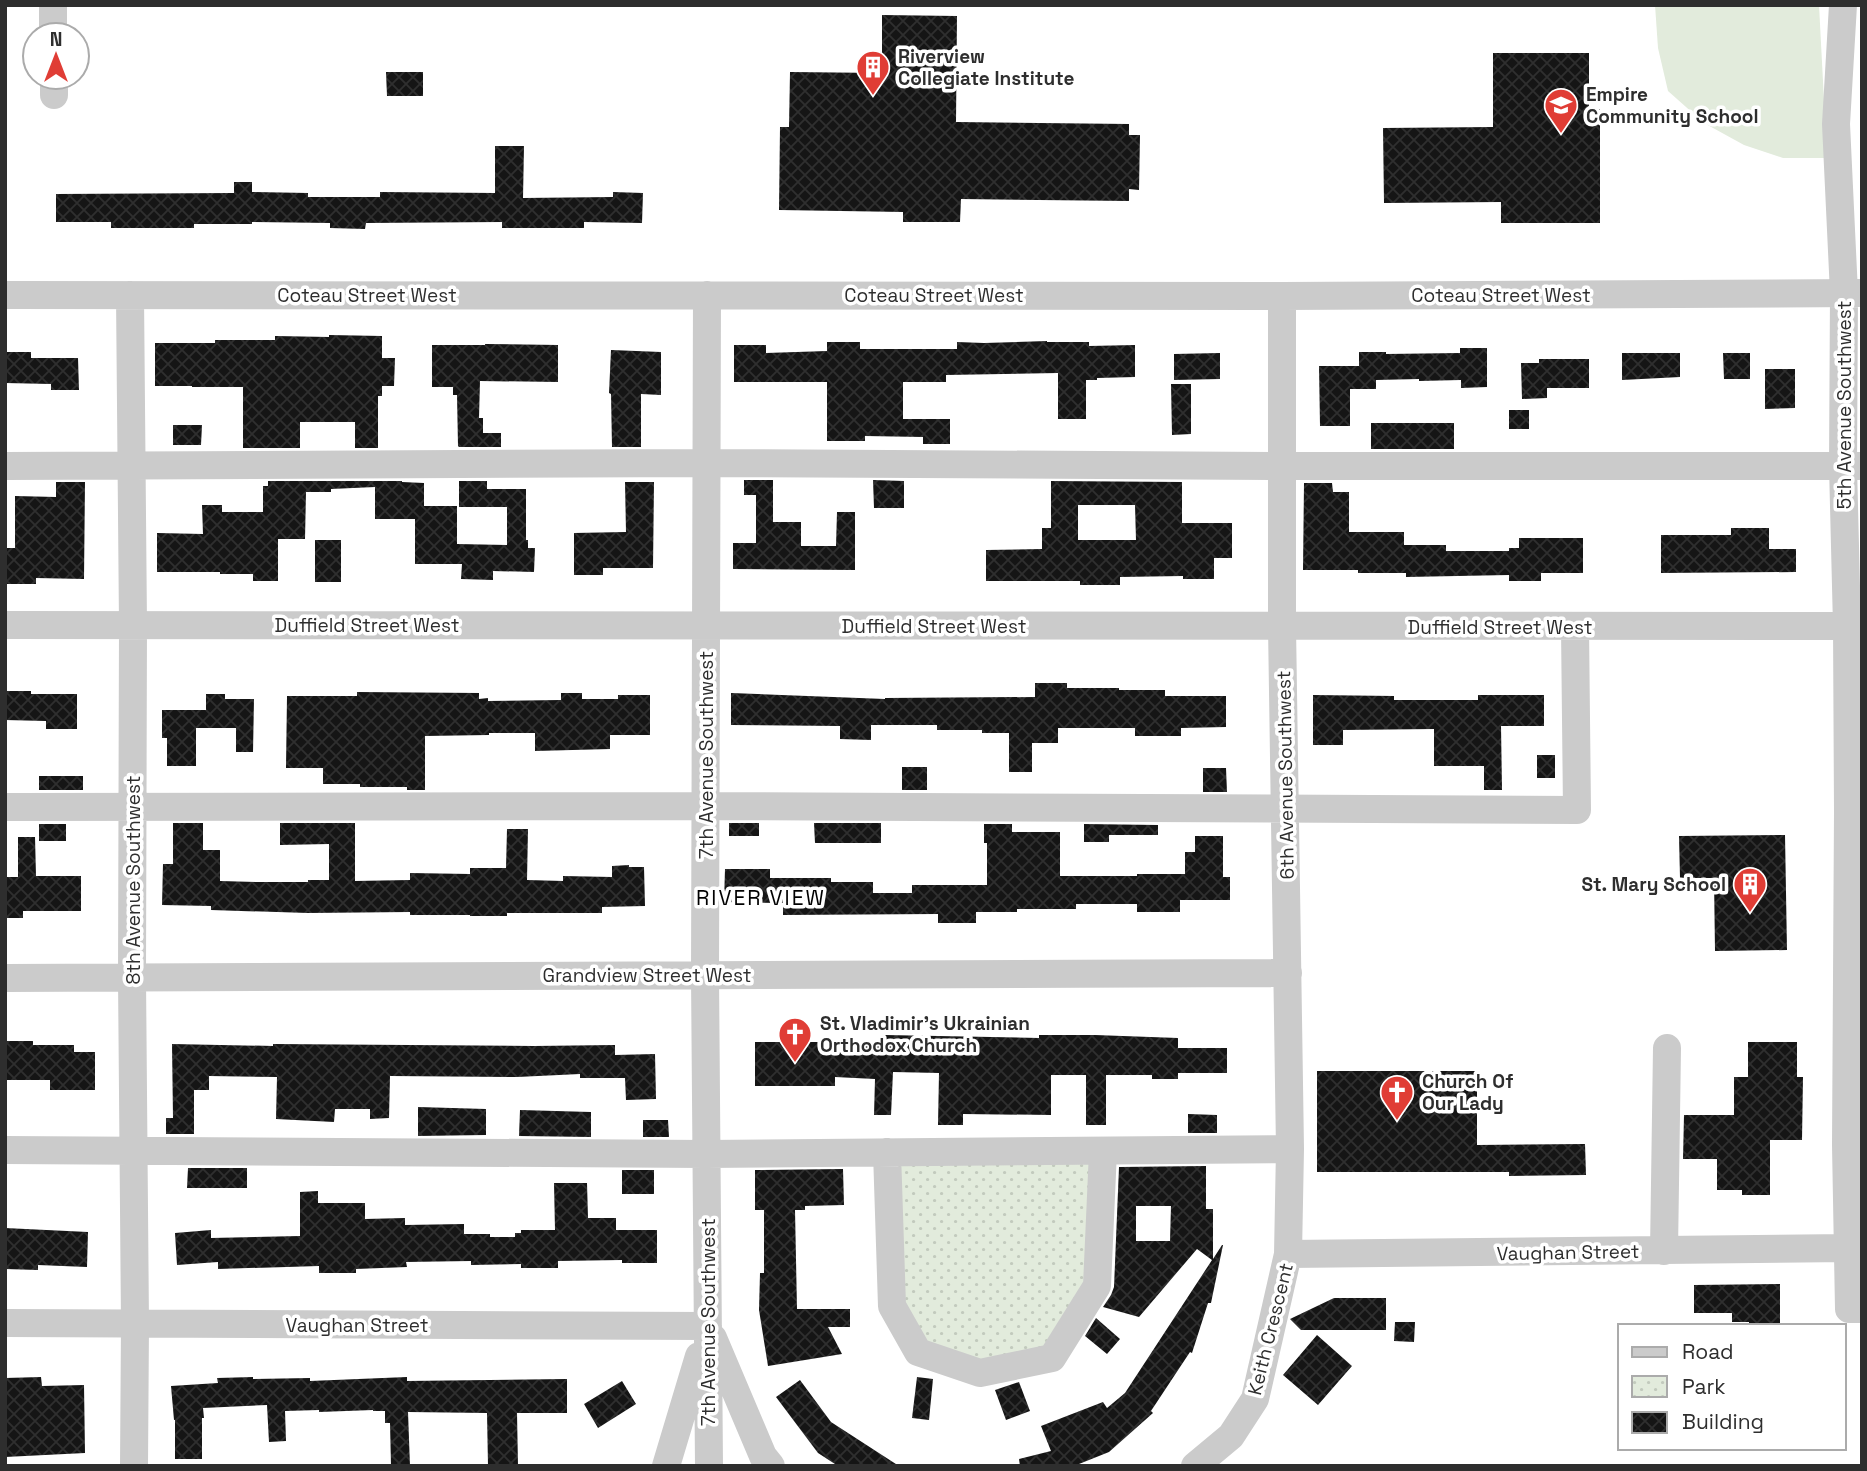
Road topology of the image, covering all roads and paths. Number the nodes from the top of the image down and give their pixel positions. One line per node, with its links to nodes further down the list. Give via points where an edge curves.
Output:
1 (1843, 5): 2 (street, 5th Avenue Southwest)
2 (1849, 124): 3 (street, 5th Avenue Southwest)
3 (1853, 293): 7 (street, Coteau Street West); 12 (street, 5th Avenue Southwest)
4 (5, 295): 5 (street, Coteau Street West)
5 (131, 295): 6 (street, Coteau Street West); 10 (street, 8th Avenue Southwest)
6 (707, 295): 7 (street, Coteau Street West); 8 (street, 7th Avenue Southwest)
7 (1282, 296): 11 (street, 6th Avenue Southwest)
8 (706, 463): 10 (street); 11 (street); 15 (street, 7th Avenue Southwest)
9 (5, 466): 10 (street)
10 (132, 466): 14 (street, 8th Avenue Southwest)
11 (1282, 466): 12 (street); 16 (street, 6th Avenue Southwest)
12 (1852, 466): 17 (street, 5th Avenue Southwest)
13 (5, 625): 14 (street, Duffield Street West)
14 (133, 625): 15 (street, Duffield Street West); 21 (street, 8th Avenue Southwest)
15 (706, 626): 16 (street, Duffield Street West); 19 (street, 7th Avenue Southwest)
16 (1282, 626): 18 (street, Duffield Street West); 22 (street, 6th Avenue Southwest)
17 (1855, 626): 18 (street, Duffield Street West); 23 (street, 5th Avenue Southwest)
18 (1575, 627): 22 (street, via 1577,810)
19 (706, 806): 21 (street); 22 (street); 25 (street, 7th Avenue Southwest)
20 (5, 807): 21 (street)
21 (133, 807): 27 (street, 8th Avenue Southwest)
22 (1285, 809): 24 (street, 6th Avenue Southwest)
23 (1855, 812): 26 (street, 5th Avenue Southwest)
24 (1288, 973): 25 (street, Grandview Street West); 31 (street, 6th Avenue Southwest)
25 (705, 975): 27 (street, Grandview Street West); 36 (street, 7th Avenue Southwest)
26 (1854, 976): 30 (street, 5th Avenue Southwest)
27 (132, 977): 28 (street, Grandview Street West); 33 (street, 8th Avenue Southwest)
28 (5, 978)
29 (1667, 1048): 38 (street)
30 (1854, 1145): 37 (street, 5th Avenue Southwest)
31 (1290, 1149): 34 (street); 39 (street, 6th Avenue Southwest)
32 (5, 1150): 33 (street)
33 (134, 1151): 36 (street); 42 (street, 8th Avenue Southwest)
34 (1103, 1151): 35 (street); 35 (street, via 1097,1286 1052,1357 980,1373 918,1352 892,1306)
35 (887, 1152): 36 (street)
36 (706, 1154): 43 (street, 7th Avenue Southwest)
37 (1848, 1248): 38 (street, Vaughan Street); 40 (street, 5th Avenue Southwest)
38 (1664, 1251): 39 (street, Vaughan Street)
39 (1288, 1254): 48 (street, Keith Crescent, via 1255,1399 1231,1436)
40 (1856, 1309)
41 (5, 1323): 42 (street, Vaughan Street)
42 (135, 1324): 43 (street, Vaughan Street); 44 (street, 8th Avenue Southwest)
43 (708, 1326): 45 (street); 46 (street, 7th Avenue Southwest); 47 (street)
44 (134, 1466)
45 (666, 1466)
46 (709, 1466)
47 (771, 1466)
48 (1195, 1466)

